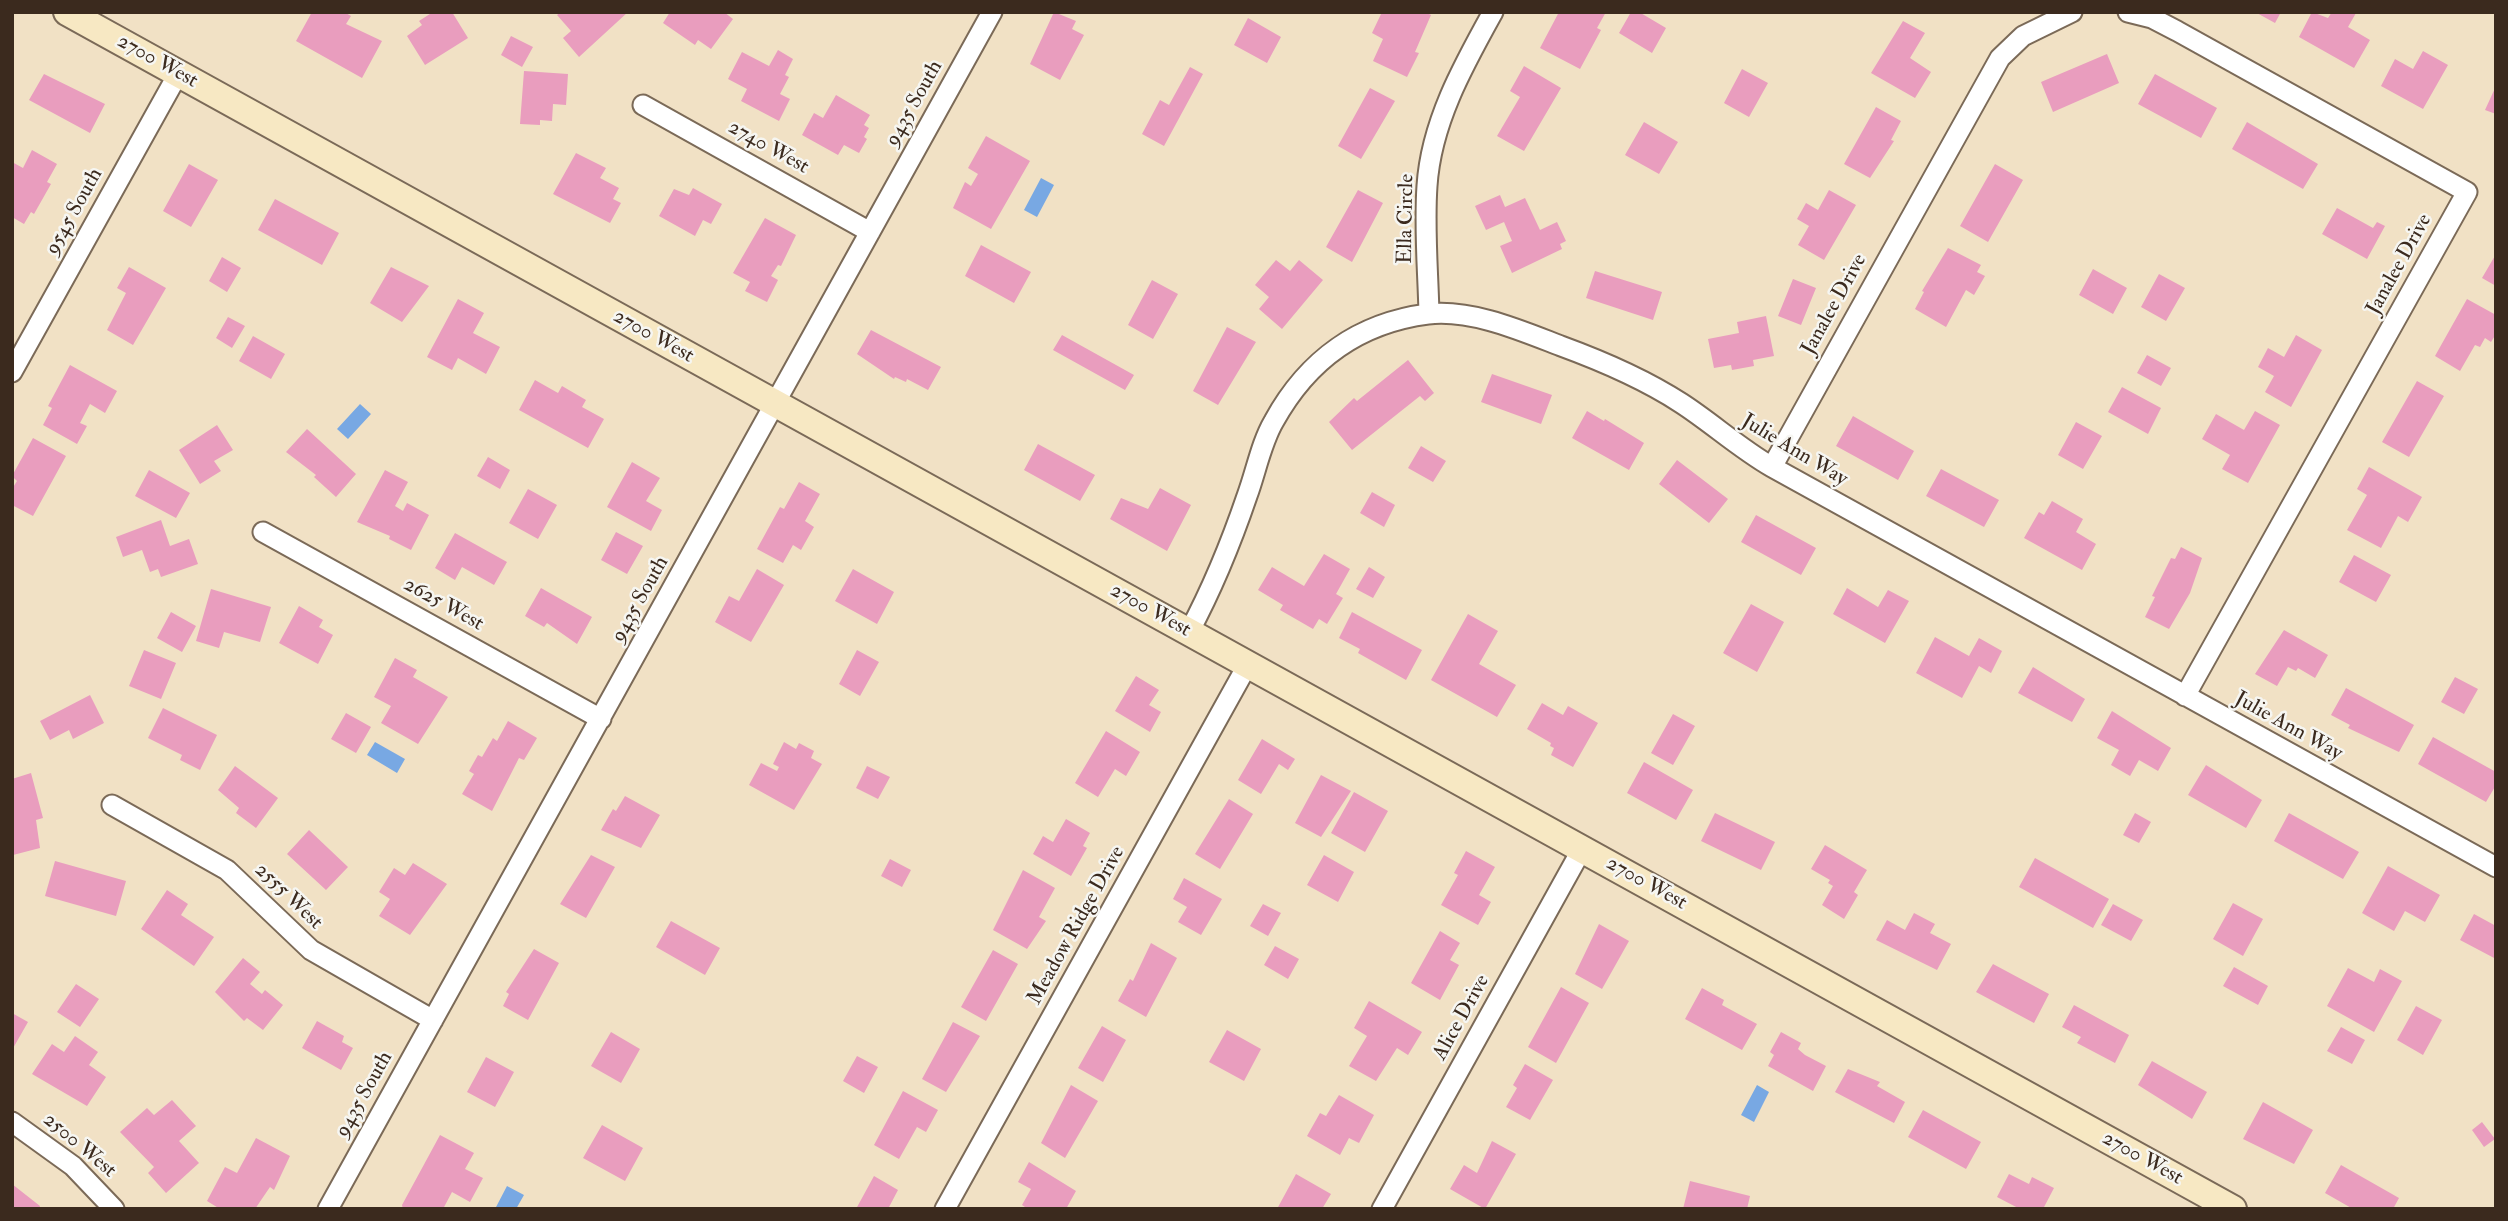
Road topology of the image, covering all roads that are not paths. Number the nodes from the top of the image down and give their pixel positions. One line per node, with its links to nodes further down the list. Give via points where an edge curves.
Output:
1 (67, 12): 6 (main road, 2700 West)
2 (992, 12): 8 (street, 9435 South)
3 (1493, 12): 9 (street, Ella Circle, via 1452,89 1437,132 1427,183)
4 (2072, 12): 12 (street, Janalee Drive, via 2022,36 2000,58)
5 (2128, 12): 16 (street, Janalee Drive, via 2177,31 2467,192)
6 (178, 74): 10 (street, 9545 South); 11 (main road, 2700 West)
7 (643, 105): 8 (street, 2740 West)
8 (870, 232): 11 (street, 9435 South)
9 (1429, 314): 12 (street, Julie Ann Way, via 1484,320 1617,369 1683,404); 14 (street, Julie Ann Way, via 1375,327 1333,350 1298,381 1272,424 1231,541)
10 (12, 372)
11 (774, 404): 14 (main road, 2700 West); 17 (street, 9435 South)
12 (1772, 467): 16 (street, Julie Ann Way)
13 (263, 532): 17 (street, 2625 West)
14 (1188, 632): 15 (main road, 2700 West)
15 (1248, 664): 19 (main road, 2700 West); 25 (street, Meadow Ridge Drive)
16 (2185, 696): 20 (street, Julie Ann Way)
17 (601, 719): 21 (street, 9435 South)
18 (112, 805): 21 (street, 2555 West, via 227,870 311,950)
19 (1582, 849): 26 (street, Alice Drive); 27 (main road, 2700 West)
20 (2496, 867)
21 (433, 1020): 24 (street, 9435 South)
22 (12, 1122): 23 (street, 2500 West, via 73,1166)
23 (114, 1209)
24 (328, 1209)
25 (945, 1209)
26 (1382, 1209)
27 (2233, 1209)

